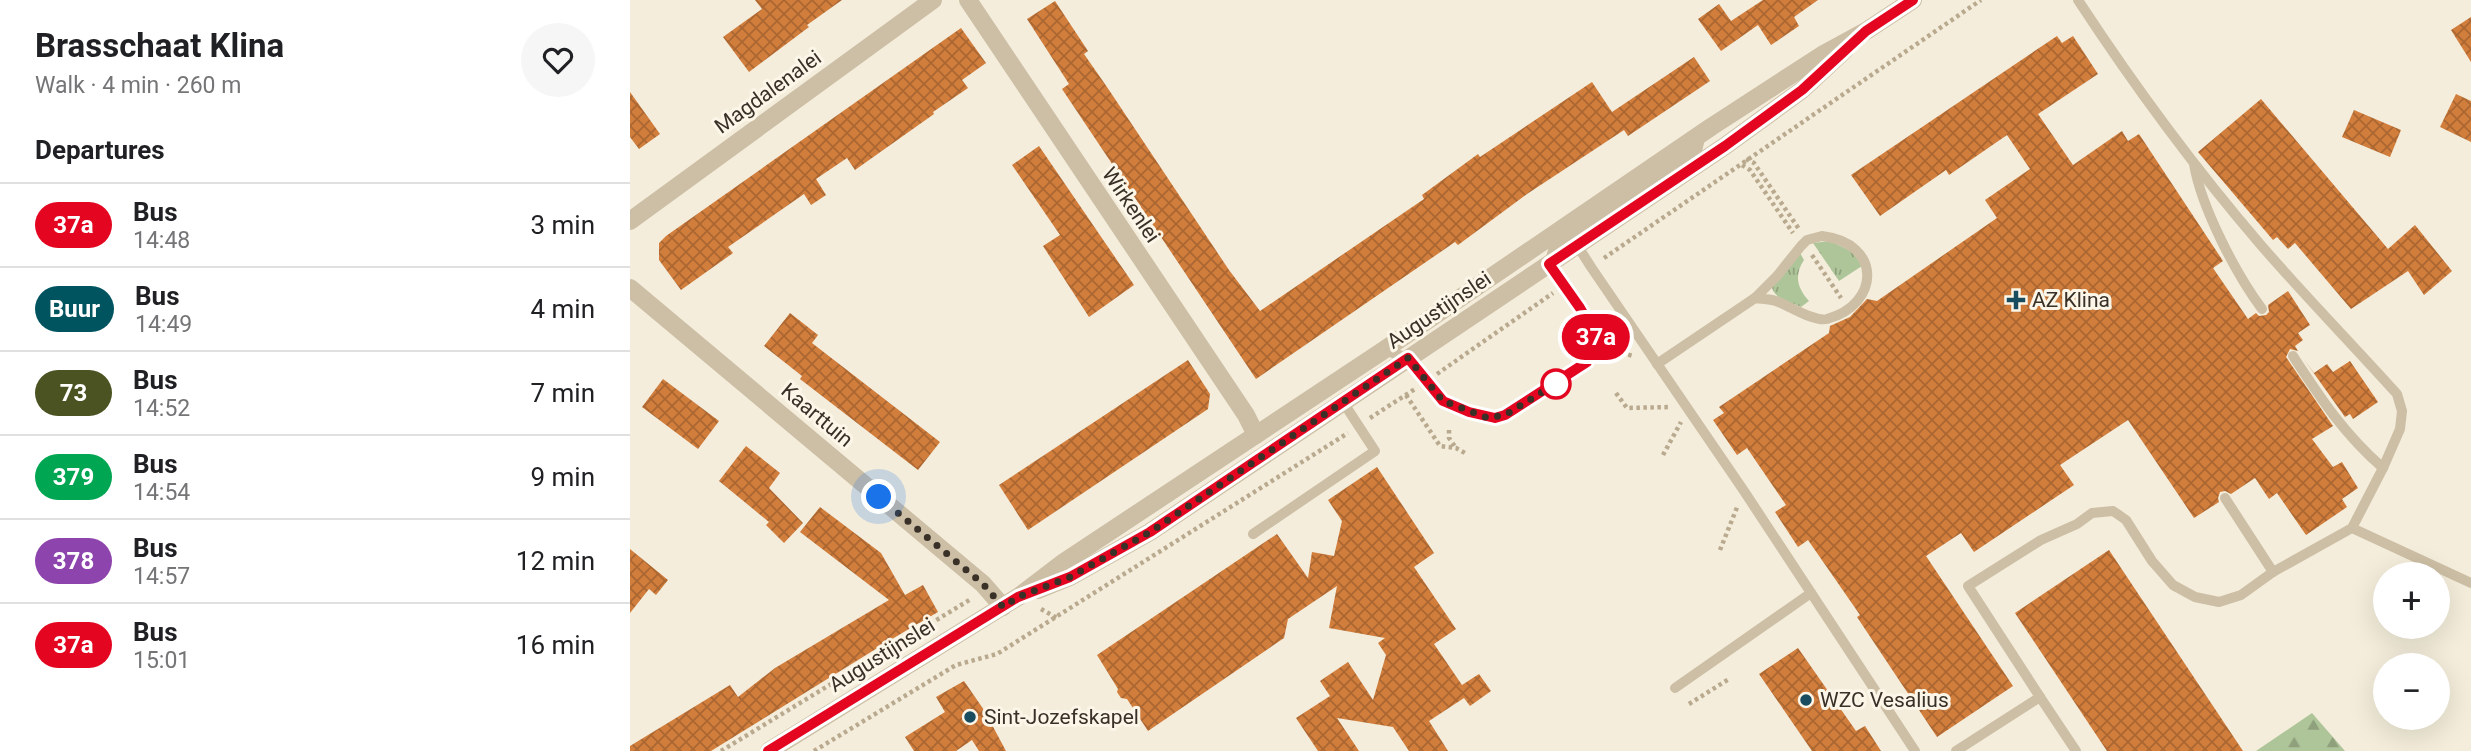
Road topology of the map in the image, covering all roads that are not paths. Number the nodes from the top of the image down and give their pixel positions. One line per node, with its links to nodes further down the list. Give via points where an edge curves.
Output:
1 (933, 0): 8 (street, Magdalenalei)
2 (968, 0): 19 (street, Wirkenlei)
3 (1913, 0): 5 (street, Augustijnslei)
4 (2078, 0): 7 (lane)
5 (1866, 31): 6 (street, Augustijnslei); 9 (street, Augustijnslei, via 1802,90 1729,143)
6 (1701, 134): 9 (lane, via 1698,151); 14 (street, Augustijnslei)
7 (2193, 160): 13 (lane, via 2204,202 2246,288); 20 (lane, via 2260,244 2397,394 2402,411 2400,429)
8 (630, 221)
9 (1578, 238): 10 (street, Augustijnslei); 17 (lane, via 1591,267)
10 (1549, 264): 16 (street, Augustijnslei); 16 (lane, via 1596,336 1587,362 1576,370 1495,418 1443,401)
11 (630, 288): 27 (street, Kaarttuin, via 987,589)
12 (1755, 298): 12 (lane, via 1804,243 1822,236 1840,238 1855,247 1867,264 1860,300 1825,319); 17 (lane)
13 (2262, 309)
14 (1384, 350): 16 (lane); 19 (street, Augustijnslei)
15 (2293, 356): 20 (lane, via 2335,420)
16 (1408, 358): 18 (street, Augustijnslei)
17 (1657, 364): 26 (lane)
18 (1343, 402): 23 (lane, via 1375,451); 27 (street, Augustijnslei, via 1150,532 1070,577)
19 (1256, 435): 27 (street, Augustijnslei)
20 (2383, 468): 22 (lane)
21 (2225, 498): 24 (lane)
22 (2352, 528): 24 (lane); 25 (lane)
23 (1253, 534)
24 (2273, 572): 29 (lane, via 2241,595 2219,603 2195,597 2173,585 2126,520 2113,511 2092,513 2041,540 1968,586)
25 (2471, 583)
26 (1811, 593): 28 (lane); 31 (lane)
27 (1011, 602): 30 (street, Augustijnslei)
28 (1675, 688)
29 (2040, 697): 32 (lane); 33 (lane)
30 (769, 751)
31 (1915, 751)
32 (1956, 751)
33 (2076, 751)

